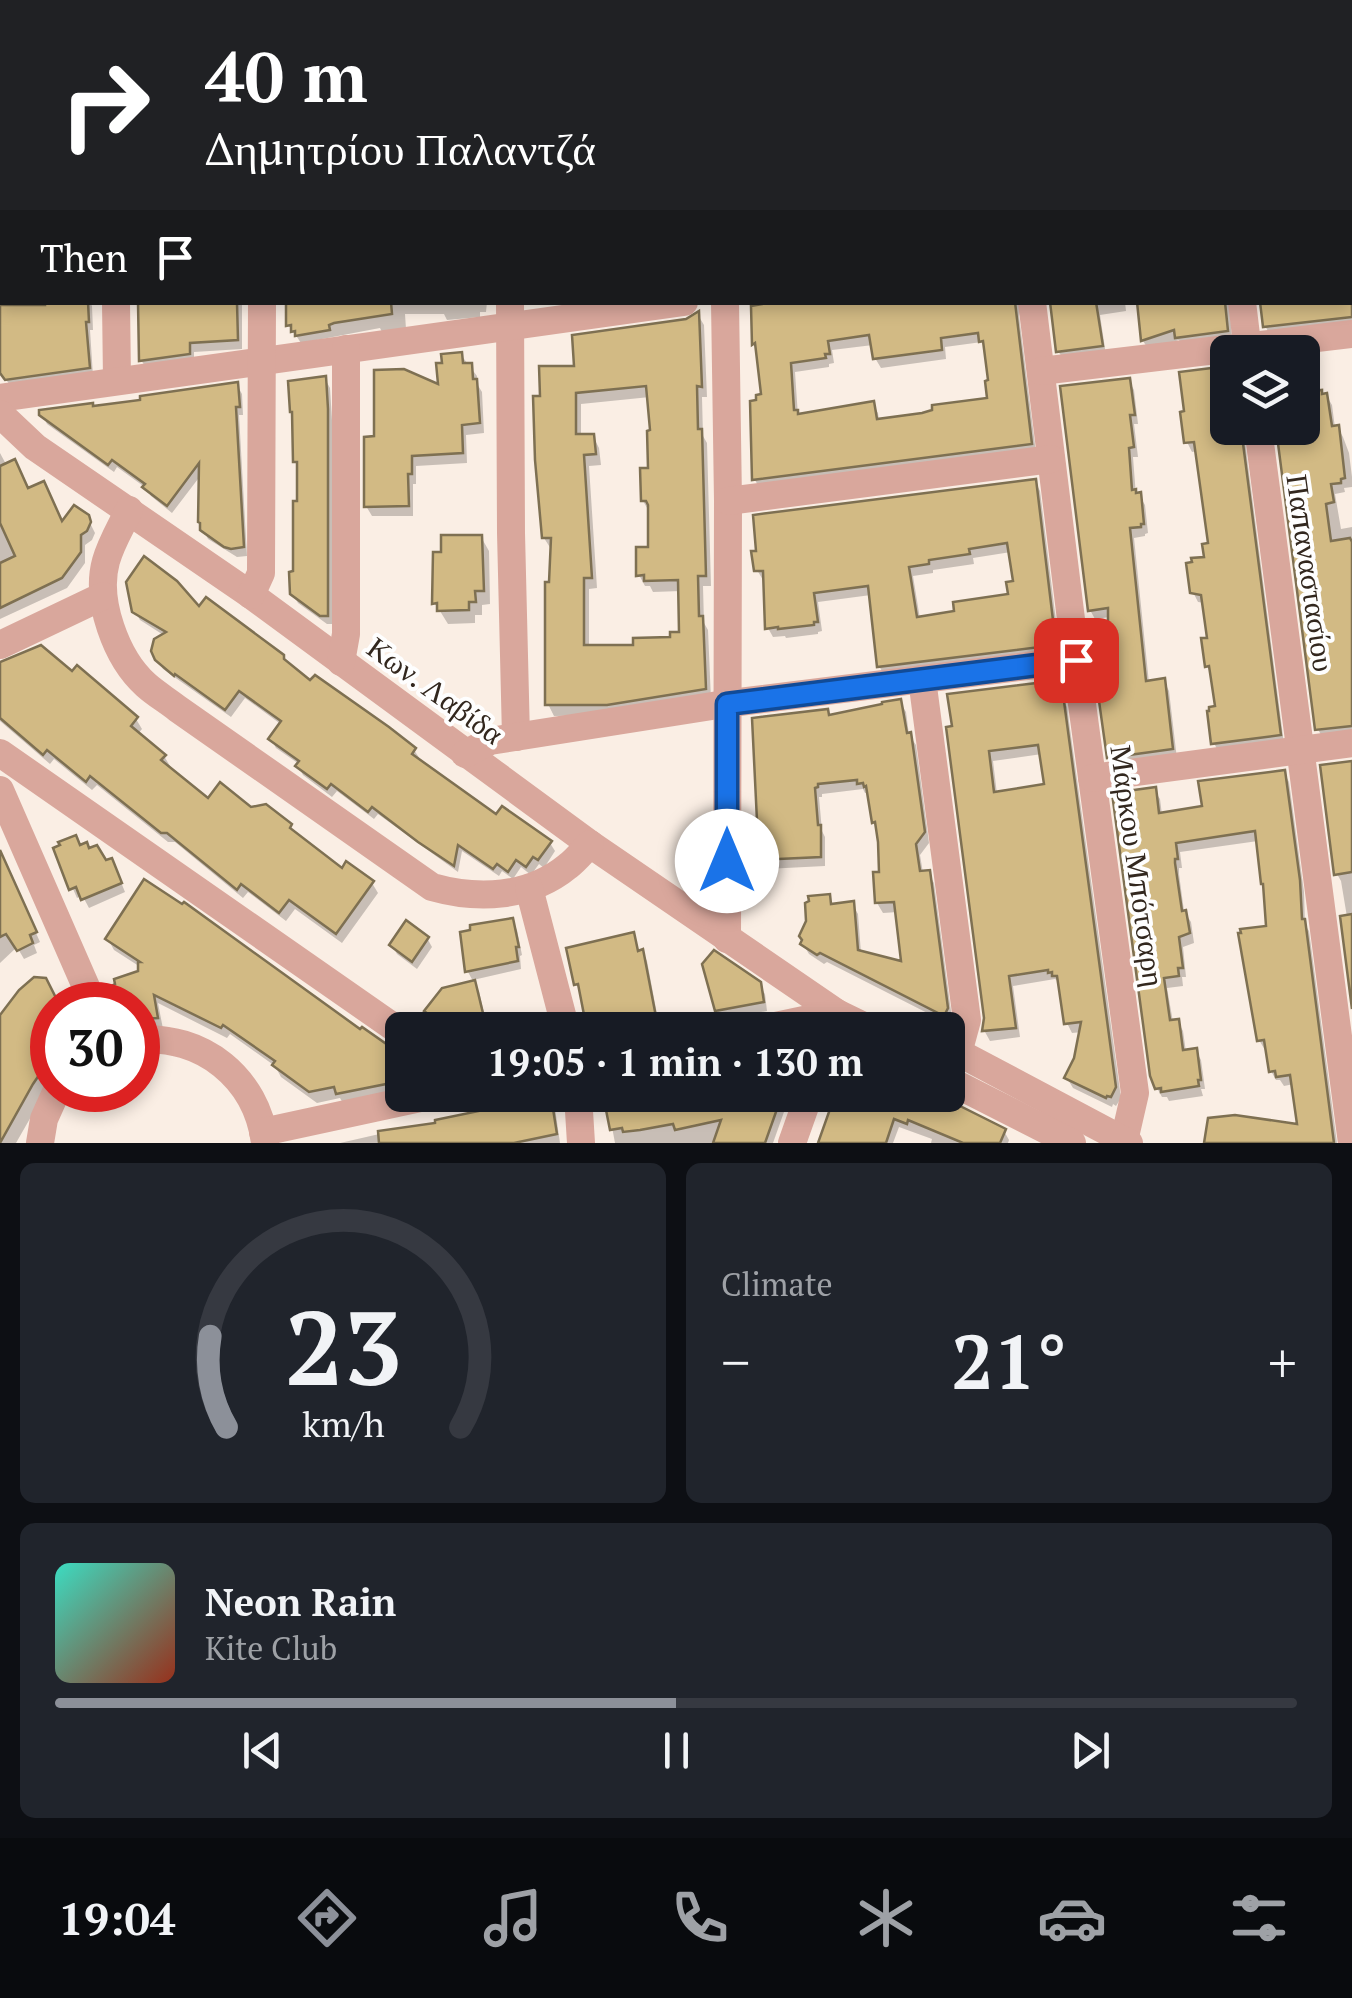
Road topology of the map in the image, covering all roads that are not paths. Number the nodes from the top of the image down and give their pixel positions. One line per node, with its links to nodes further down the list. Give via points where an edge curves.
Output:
1 (116, 305): 15 (street)
2 (262, 305): 13 (street)
3 (640, 305): 7 (street)
4 (725, 305): 20 (street)
5 (1032, 305): 14 (street, Μάρκου Μπότσαρη)
6 (1242, 305): 9 (street)
7 (510, 314): 11 (street); 29 (street)
8 (1352, 334): 10 (street)
9 (1246, 335)
10 (1320, 339)
11 (346, 348): 13 (street); 26 (street)
12 (1210, 353): 14 (street)
13 (263, 361): 15 (street); 23 (street, via 262,573)
14 (1041, 371): 19 (street, Μάρκου Μπότσαρη)
15 (118, 380): 16 (street)
16 (0, 398)
17 (0, 414): 21 (street, Κων. Λαβίδα)
18 (1260, 445): 31 (street, Παπαναστασίου)
19 (1051, 459): 20 (street); 25 (street, Μάρκου Μπότσαρη)
20 (728, 501): 28 (street)
21 (129, 510): 22 (street, via 105,564); 23 (street, Κων. Λαβίδα)
22 (103, 596): 24 (street); 38 (street, via 120,649 144,683 432,887 487,895)
23 (252, 596): 26 (street, Κων. Λαβίδα)
24 (0, 645)
25 (1076, 660): 27 (street); 34 (street, Μάρκου Μπότσαρη)
26 (341, 662): 33 (street, Κων. Λαβίδα)
27 (922, 679): 28 (street); 44 (street)
28 (727, 704): 29 (street); 39 (street)
29 (516, 736): 33 (street)
30 (1352, 743): 31 (street)
31 (1301, 749): 34 (street); 59 (street, Παπαναστασίου)
32 (0, 753): 43 (street)
33 (465, 754): 36 (street, Κων. Λαβίδα)
34 (1092, 778): 54 (street, Μάρκου Μπότσαρη, via 1135,1094)
35 (0, 790): 37 (street)
36 (590, 844): 38 (street, via 566,868); 39 (street, Κων. Λαβίδα)
37 (11, 845): 40 (street)
38 (529, 888): 41 (street)
39 (727, 940): 42 (street, Κων. Λαβίδα)
40 (82, 982)
41 (561, 1012)
42 (821, 1012)
43 (385, 1021)
44 (965, 1024)
45 (160, 1039): 53 (street, via 204,1052 235,1075)
46 (965, 1056): 54 (street)
47 (965, 1091): 52 (street)
48 (385, 1107): 53 (street)
49 (47, 1112): 55 (street)
50 (579, 1112): 56 (street)
51 (803, 1112): 57 (street)
52 (1026, 1132): 58 (street)
53 (264, 1137)
54 (1126, 1142)
55 (40, 1143)
56 (580, 1143)
57 (792, 1143)
58 (1072, 1143)
59 (1352, 1143)

